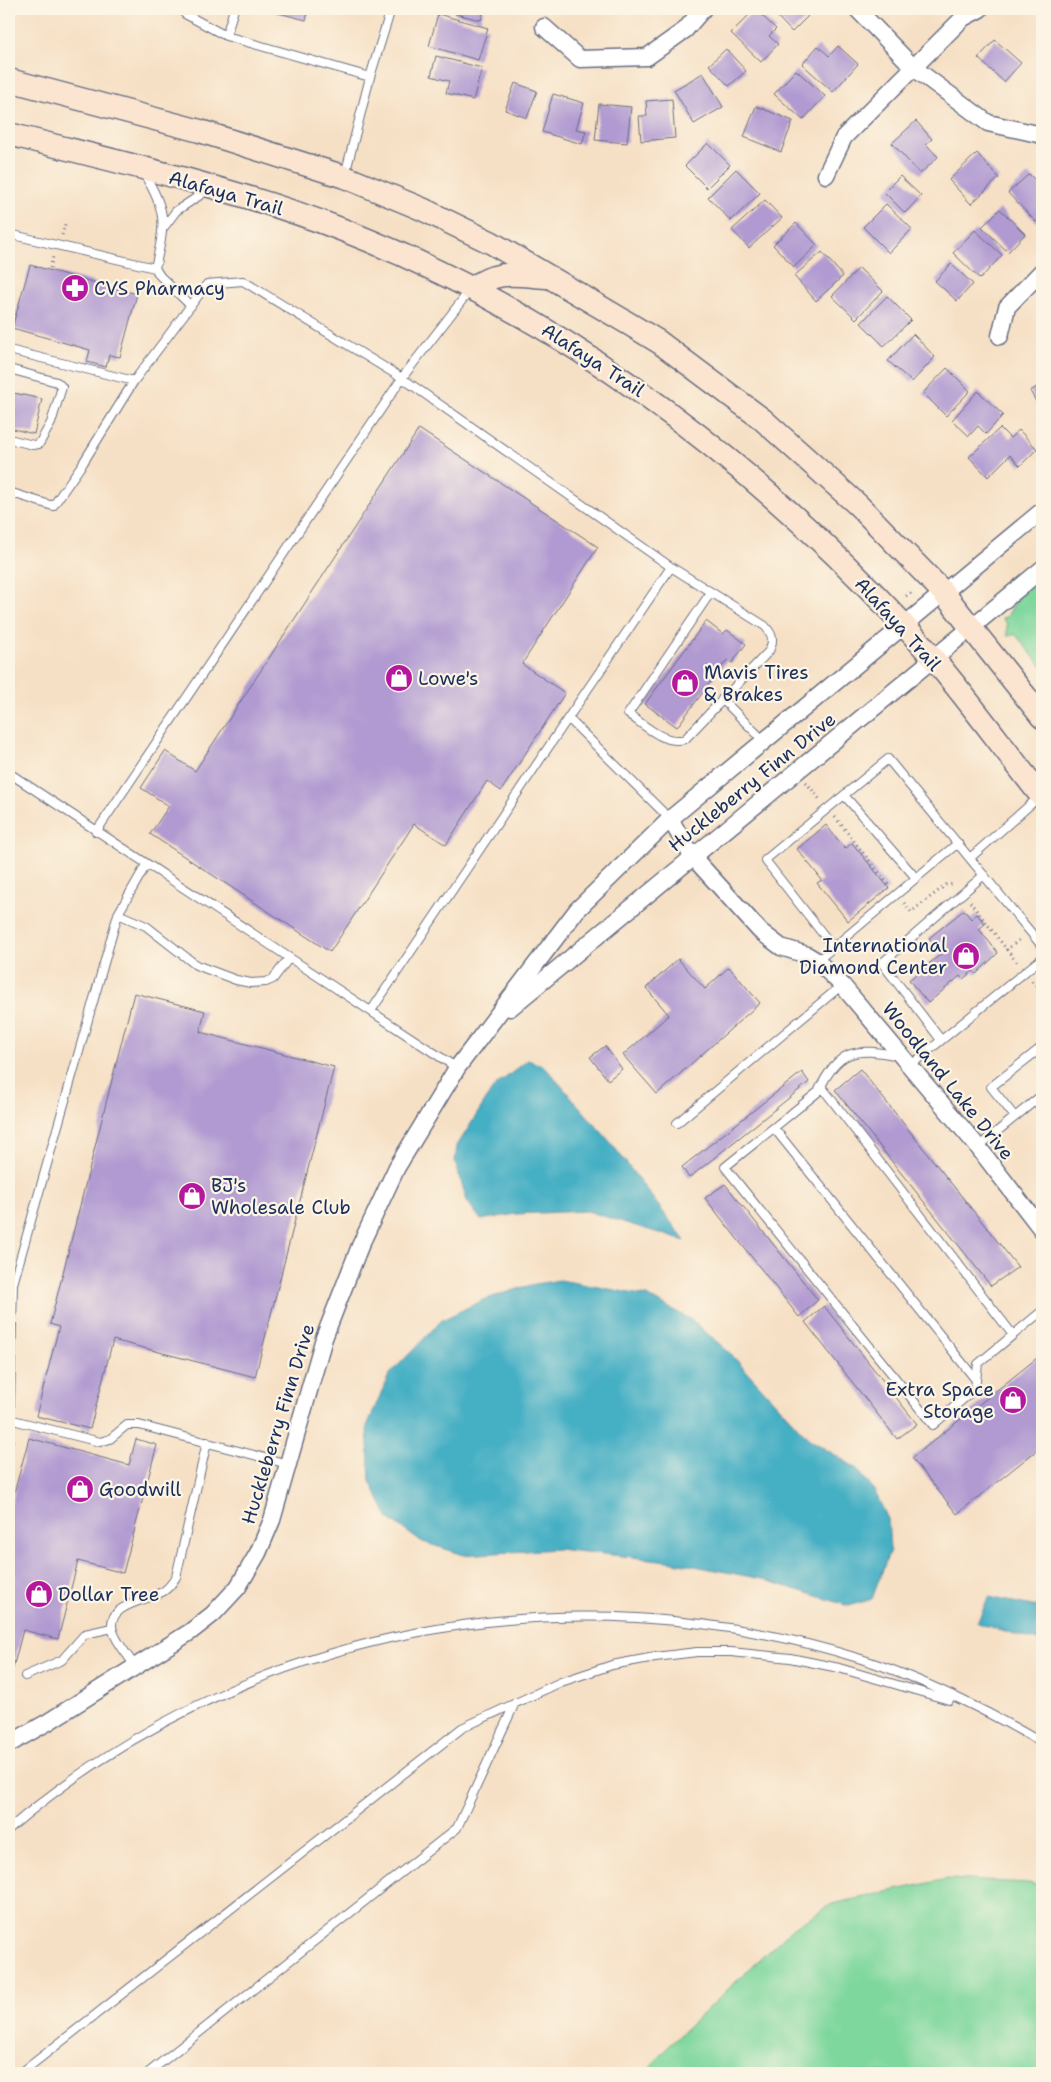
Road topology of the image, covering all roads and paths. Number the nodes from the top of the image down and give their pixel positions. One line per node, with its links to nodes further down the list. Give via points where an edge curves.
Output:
1 (181, 9): 8 (lane)
2 (234, 9): 8 (lane)
3 (391, 9): 10 (lane)
4 (702, 9): 7 (street, via 685,30 647,57 580,59)
5 (857, 9): 9 (street)
6 (980, 9): 9 (street, via 963,18)
7 (544, 27)
8 (226, 36): 10 (lane)
9 (914, 68): 13 (street, via 988,123); 15 (street, via 844,137)
10 (370, 77): 16 (lane)
11 (9, 80): 16 (main road, via 200,131)
12 (9, 134): 14 (main road, Alafaya Trail)
13 (1042, 135)
14 (140, 168): 17 (main road, Alafaya Trail); 19 (lane, via 161,207)
15 (826, 175)
16 (345, 176): 26 (main road, via 492,243)
17 (213, 187): 19 (lane, via 176,211); 27 (main road, Alafaya Trail, via 344,231)
18 (66, 221): 21 (path)
19 (164, 227): 24 (lane)
20 (9, 234): 24 (lane)
21 (62, 235)
22 (54, 253): 23 (path)
23 (50, 268)
24 (155, 268): 28 (lane)
25 (1042, 271): 29 (street, via 1007,307)
26 (550, 277): 27 (main road, via 504,274 486,278); 39 (main road, via 659,342 762,419 858,505)
27 (471, 289): 32 (lane); 43 (main road, Alafaya Trail, via 593,358 707,440 783,505)
28 (191, 306): 32 (lane, via 207,284 243,281); 33 (lane)
29 (1000, 336)
30 (9, 350): 33 (lane)
31 (9, 369): 34 (lane, via 58,382 62,387 51,423 40,444)
32 (402, 378): 37 (lane); 56 (lane)
33 (134, 381): 35 (lane, via 53,506)
34 (9, 439)
35 (9, 492)
36 (1042, 511): 39 (street, Huckleberry Finn Drive)
37 (671, 567): 40 (lane); 48 (lane)
38 (1042, 569): 44 (street, Huckleberry Finn Drive)
39 (942, 591): 43 (street, Huckleberry Finn Drive); 44 (main road)
40 (711, 592): 46 (lane, via 765,626 772,634 773,643); 46 (lane, via 628,714 676,742 685,739)
41 (912, 592): 42 (path)
42 (906, 596)
43 (904, 626): 45 (main road, Alafaya Trail); 49 (street, Huckleberry Finn Drive)
44 (971, 628): 45 (street, Huckleberry Finn Drive); 47 (main road)
45 (932, 660): 53 (main road, Alafaya Trail); 58 (street, Huckleberry Finn Drive)
46 (722, 699): 49 (lane)
47 (1042, 717)
48 (568, 718): 55 (lane); 75 (lane)
49 (764, 742): 55 (street, Huckleberry Finn Drive)
50 (9, 773): 56 (lane)
51 (805, 780): 54 (path)
52 (844, 795): 54 (lane); 57 (lane, via 888,759); 62 (lane)
53 (1042, 796): 59 (lane)
54 (828, 809): 64 (path); 68 (lane, via 765,860)
55 (670, 819): 58 (street, Woodland Lake Drive); 77 (street, Huckleberry Finn Drive, via 576,910)
56 (96, 832): 60 (lane)
57 (958, 843): 59 (lane); 62 (lane)
58 (692, 856): 72 (street, Woodland Lake Drive, via 760,931 781,947); 77 (street, Huckleberry Finn Drive)
59 (970, 858): 61 (lane)
60 (146, 864): 66 (lane); 70 (lane)
61 (984, 875): 67 (lane); 78 (lane, via 882,963)
62 (916, 878): 64 (lane)
63 (950, 884): 64 (path, via 911,912)
64 (896, 894): 68 (lane)
65 (967, 899): 69 (path)
66 (118, 914): 70 (lane, via 146,926 196,964 236,980 266,982 273,979); 89 (lane)
67 (1042, 946)
68 (834, 947): 72 (lane)
69 (1006, 950)
70 (289, 958): 75 (lane)
71 (1042, 958): 78 (lane)
72 (817, 961): 73 (street, Woodland Lake Drive)
73 (842, 985): 80 (street, Woodland Lake Drive); 85 (lane)
74 (1042, 1004): 76 (path)
75 (371, 1011): 81 (lane)
76 (1042, 1014)
77 (488, 1027): 81 (street, Huckleberry Finn Drive)
78 (941, 1040): 80 (lane)
79 (1042, 1047): 84 (lane, via 991,1088)
80 (908, 1061): 82 (lane, via 866,1052 847,1054 826,1075); 87 (street, Woodland Lake Drive)
81 (458, 1068): 96 (street, Huckleberry Finn Drive, via 397,1167 360,1246 324,1338)
82 (821, 1086): 86 (lane); 91 (lane)
83 (1042, 1095): 84 (lane)
84 (1014, 1118): 87 (lane)
85 (677, 1123)
86 (774, 1128): 92 (lane); 92 (lane, via 725,1167 933,1425 975,1389)
87 (978, 1147): 88 (street, Woodland Lake Drive)
88 (1042, 1230)
89 (11, 1283): 93 (lane)
90 (1042, 1311): 91 (lane)
91 (1013, 1335): 92 (lane, via 978,1364)
92 (976, 1380)
93 (9, 1419): 94 (lane); 95 (lane, via 100,1442 110,1439 127,1425 139,1425)
94 (9, 1440)
95 (207, 1442): 96 (lane); 97 (lane, via 176,1577 161,1593 121,1609)
96 (288, 1464): 98 (street, Huckleberry Finn Drive, via 272,1520 238,1587 213,1614)
97 (112, 1628): 98 (lane); 99 (lane, via 85,1634 62,1660)
98 (136, 1668): 103 (street, Huckleberry Finn Drive)
99 (25, 1676)
100 (515, 1703): 101 (lane, via 560,1682 612,1665 676,1654 731,1652 790,1658 839,1668); 105 (lane, via 462,1728); 106 (lane, via 457,1828)
101 (974, 1708): 102 (lane); 104 (lane, via 862,1659 798,1641 732,1628 672,1619 606,1616 479,1622 355,1646 232,1689 178,1714 122,1746 69,1781)
102 (1042, 1743)
103 (9, 1744)
104 (9, 1829)
105 (21, 2073)
106 (148, 2073)

